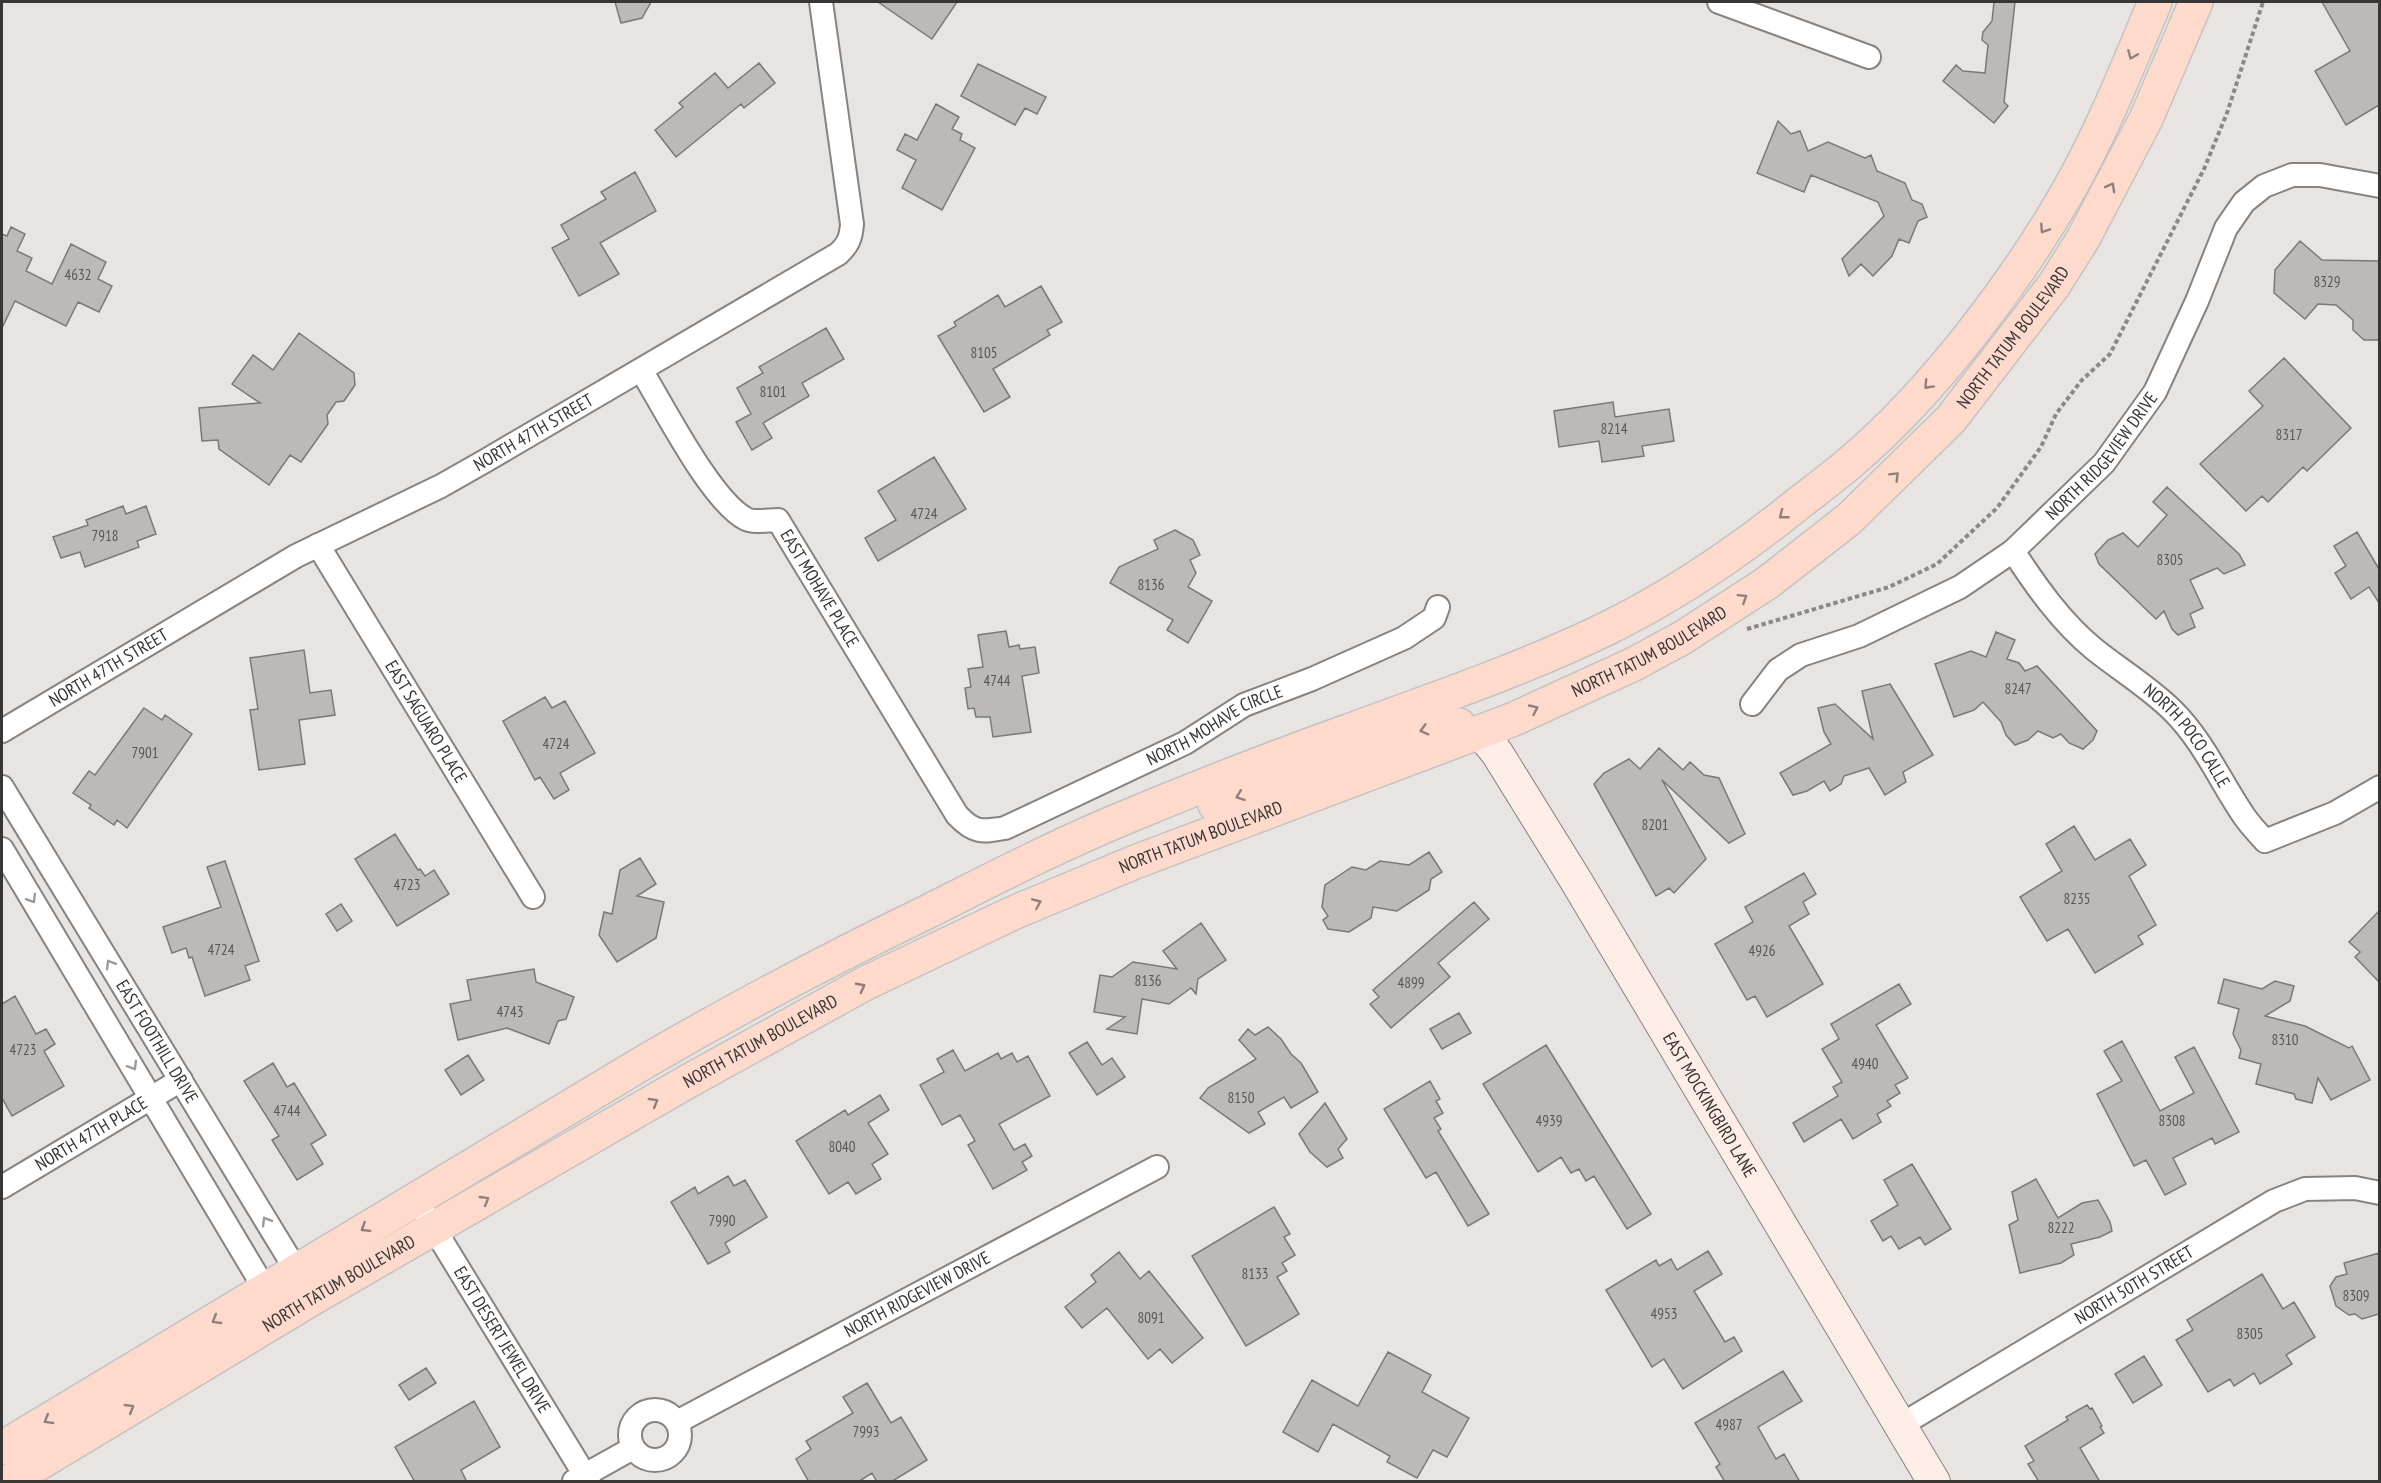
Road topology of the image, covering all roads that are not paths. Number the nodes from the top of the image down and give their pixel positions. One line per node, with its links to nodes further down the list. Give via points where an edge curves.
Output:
1 (821, 2): 7 (street, NORTH 47TH STREET, via 851,238 838,254)
2 (1719, 2): 5 (street)
3 (2155, 2): 17 (main road, NORTH TATUM BOULEVARD, one-way to 17, via 2106,116 2067,193 2013,277 1943,369 1898,417 1854,459 1753,539 1610,627 1546,656 1275,757)
4 (2196, 2): 13 (main road, NORTH TATUM BOULEVARD, one-way to 4, via 1634,664 1767,583 1849,519 1951,419 2054,285 2083,239 2146,119)
5 (1869, 57)
6 (2379, 186): 9 (street, NORTH RIDGEVIEW DRIVE, via 2320,175 2292,175 2264,186 2244,202 2226,228 2198,301 2155,392 2104,463)
7 (641, 369): 8 (street, NORTH 47TH STREET, via 450,481); 16 (street, EAST MOHAVE PLACE, via 725,503 748,520 778,520 957,815)
8 (318, 545): 12 (street, NORTH 47TH STREET); 19 (street, EAST SAGUARO PLACE)
9 (2013, 551): 11 (street, NORTH RIDGEVIEW DRIVE, via 1951,592 1859,636 1801,655 1778,670); 15 (street, NORTH POCO CALLE, via 2071,629 2173,711 2202,744 2245,817 2265,841 2335,813)
10 (1438, 607): 16 (street, NORTH MOHAVE CIRCLE, via 1434,618 1404,638 1244,705 1172,750 1005,828)
11 (1752, 704)
12 (2, 731)
13 (1480, 732): 17 (main road, one-way to 17, via 1462,726 1428,728 1131,837); 26 (main road, NORTH TATUM BOULEVARD, one-way to 13, via 864,984 1013,913 1135,862); 30 (street, EAST MOCKINGBIRD LANE, via 1575,879)
14 (2, 787): 20 (street, EAST FOOTHILL DRIVE, one-way to 14)
15 (2379, 787)
16 (982, 832)
17 (1070, 840): 25 (main road, NORTH TATUM BOULEVARD, via 735,1009)
18 (2, 849): 21 (street, EAST FOOTHILL DRIVE, one-way to 21)
19 (533, 897)
20 (181, 1080): 21 (street, NORTH 47TH PLACE); 27 (street, EAST FOOTHILL DRIVE, one-way to 20)
21 (152, 1098): 23 (street, NORTH 47TH PLACE); 28 (street, EAST FOOTHILL DRIVE)
22 (1157, 1167): 29 (street, NORTH RIDGEVIEW DRIVE)
23 (2, 1187)
24 (2379, 1193): 30 (street, NORTH 50TH STREET, via 2355,1188 2305,1189 2274,1201)
25 (415, 1198): 26 (street, EAST DESERT JEWEL DRIVE); 27 (main road, NORTH TATUM BOULEVARD, one-way to 27)
26 (434, 1229): 27 (main road, NORTH TATUM BOULEVARD); 33 (street, EAST DESERT JEWEL DRIVE)
27 (305, 1284): 28 (main road, NORTH TATUM BOULEVARD)
28 (274, 1303): 31 (main road, NORTH TATUM BOULEVARD, one-way to 31); 34 (main road, NORTH TATUM BOULEVARD, one-way to 28)
29 (677, 1422): 32 (street, via 664,1411 639,1416 630,1431); 32 (street, via 678,1446 668,1458 652,1461)
30 (1901, 1425): 35 (street, EAST MOCKINGBIRD LANE)
31 (2, 1448)
32 (633, 1448): 33 (street)
33 (583, 1479)
34 (8, 1482)
35 (1934, 1482)

